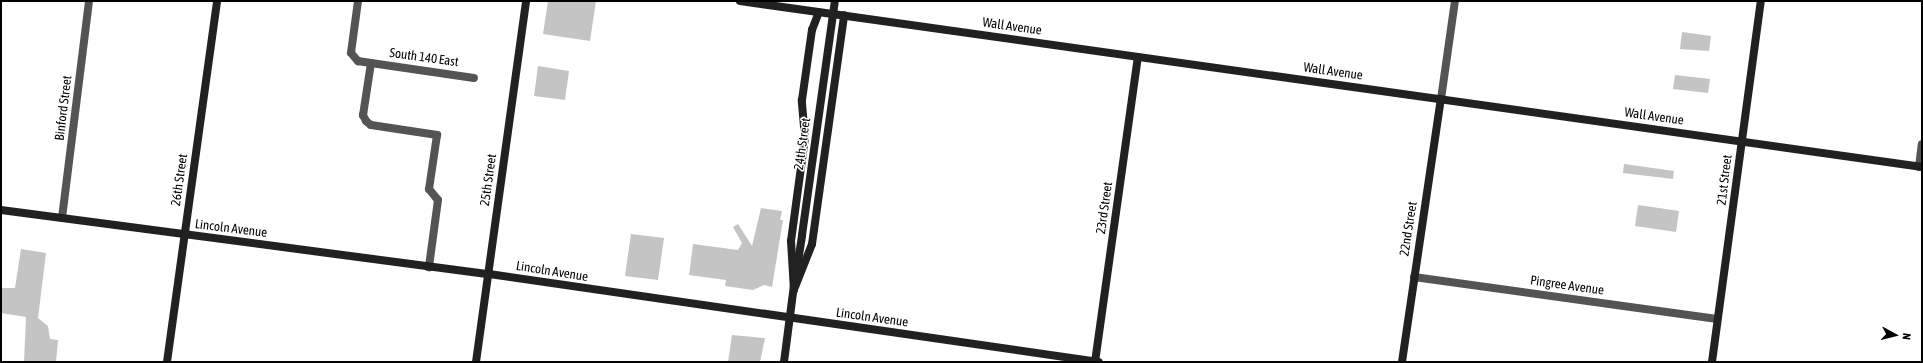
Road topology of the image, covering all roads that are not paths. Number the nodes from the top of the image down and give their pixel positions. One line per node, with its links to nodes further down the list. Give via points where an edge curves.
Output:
1 (90, 1): 19 (street, Binford Street)
2 (217, 1): 20 (main road, 26th Street)
3 (358, 1): 12 (street, South 140 East, via 351,53 358,61)
4 (526, 1): 22 (main road, 25th Street)
5 (740, 1): 9 (main road, Wall Avenue)
6 (835, 1): 24 (main road, 24th Street, bridge)
7 (1455, 1): 14 (street)
8 (1761, 1): 15 (main road, 21st Street)
9 (819, 12): 10 (main road, Wall Avenue); 24 (main road, 24th Street, via 812,30 802,100 805,138 791,241)
10 (844, 15): 11 (main road, Wall Avenue); 24 (main road, 24th Street, via 812,244)
11 (1138, 57): 14 (main road, Wall Avenue); 30 (main road, 23rd Street)
12 (371, 62): 13 (street, South 140 East); 21 (street, via 363,115 366,121 371,125 437,135 429,189 438,200)
13 (474, 78)
14 (1441, 99): 15 (main road, Wall Avenue); 23 (main road, 22nd Street)
15 (1742, 142): 17 (main road, Wall Avenue); 26 (main road, 21st Street)
16 (1922, 144): 17 (street)
17 (1920, 167)
18 (1, 210): 19 (main road, Lincoln Avenue)
19 (62, 218): 20 (main road, Lincoln Avenue)
20 (184, 236): 21 (main road, Lincoln Avenue); 27 (main road, 26th Street)
21 (429, 267): 22 (main road, Lincoln Avenue)
22 (489, 274): 25 (main road, Lincoln Avenue); 28 (main road, 25th Street)
23 (1414, 277): 26 (street, Pingree Avenue); 32 (main road, 22nd Street)
24 (794, 290): 25 (main road, 24th Street)
25 (790, 318): 29 (main road, 24th Street); 30 (main road, Lincoln Avenue)
26 (1717, 319): 33 (main road, 21st Street)
27 (167, 362)
28 (476, 362)
29 (784, 362)
30 (1095, 362): 31 (main road, Lincoln Avenue)
31 (1099, 362)
32 (1402, 362)
33 (1712, 362)

